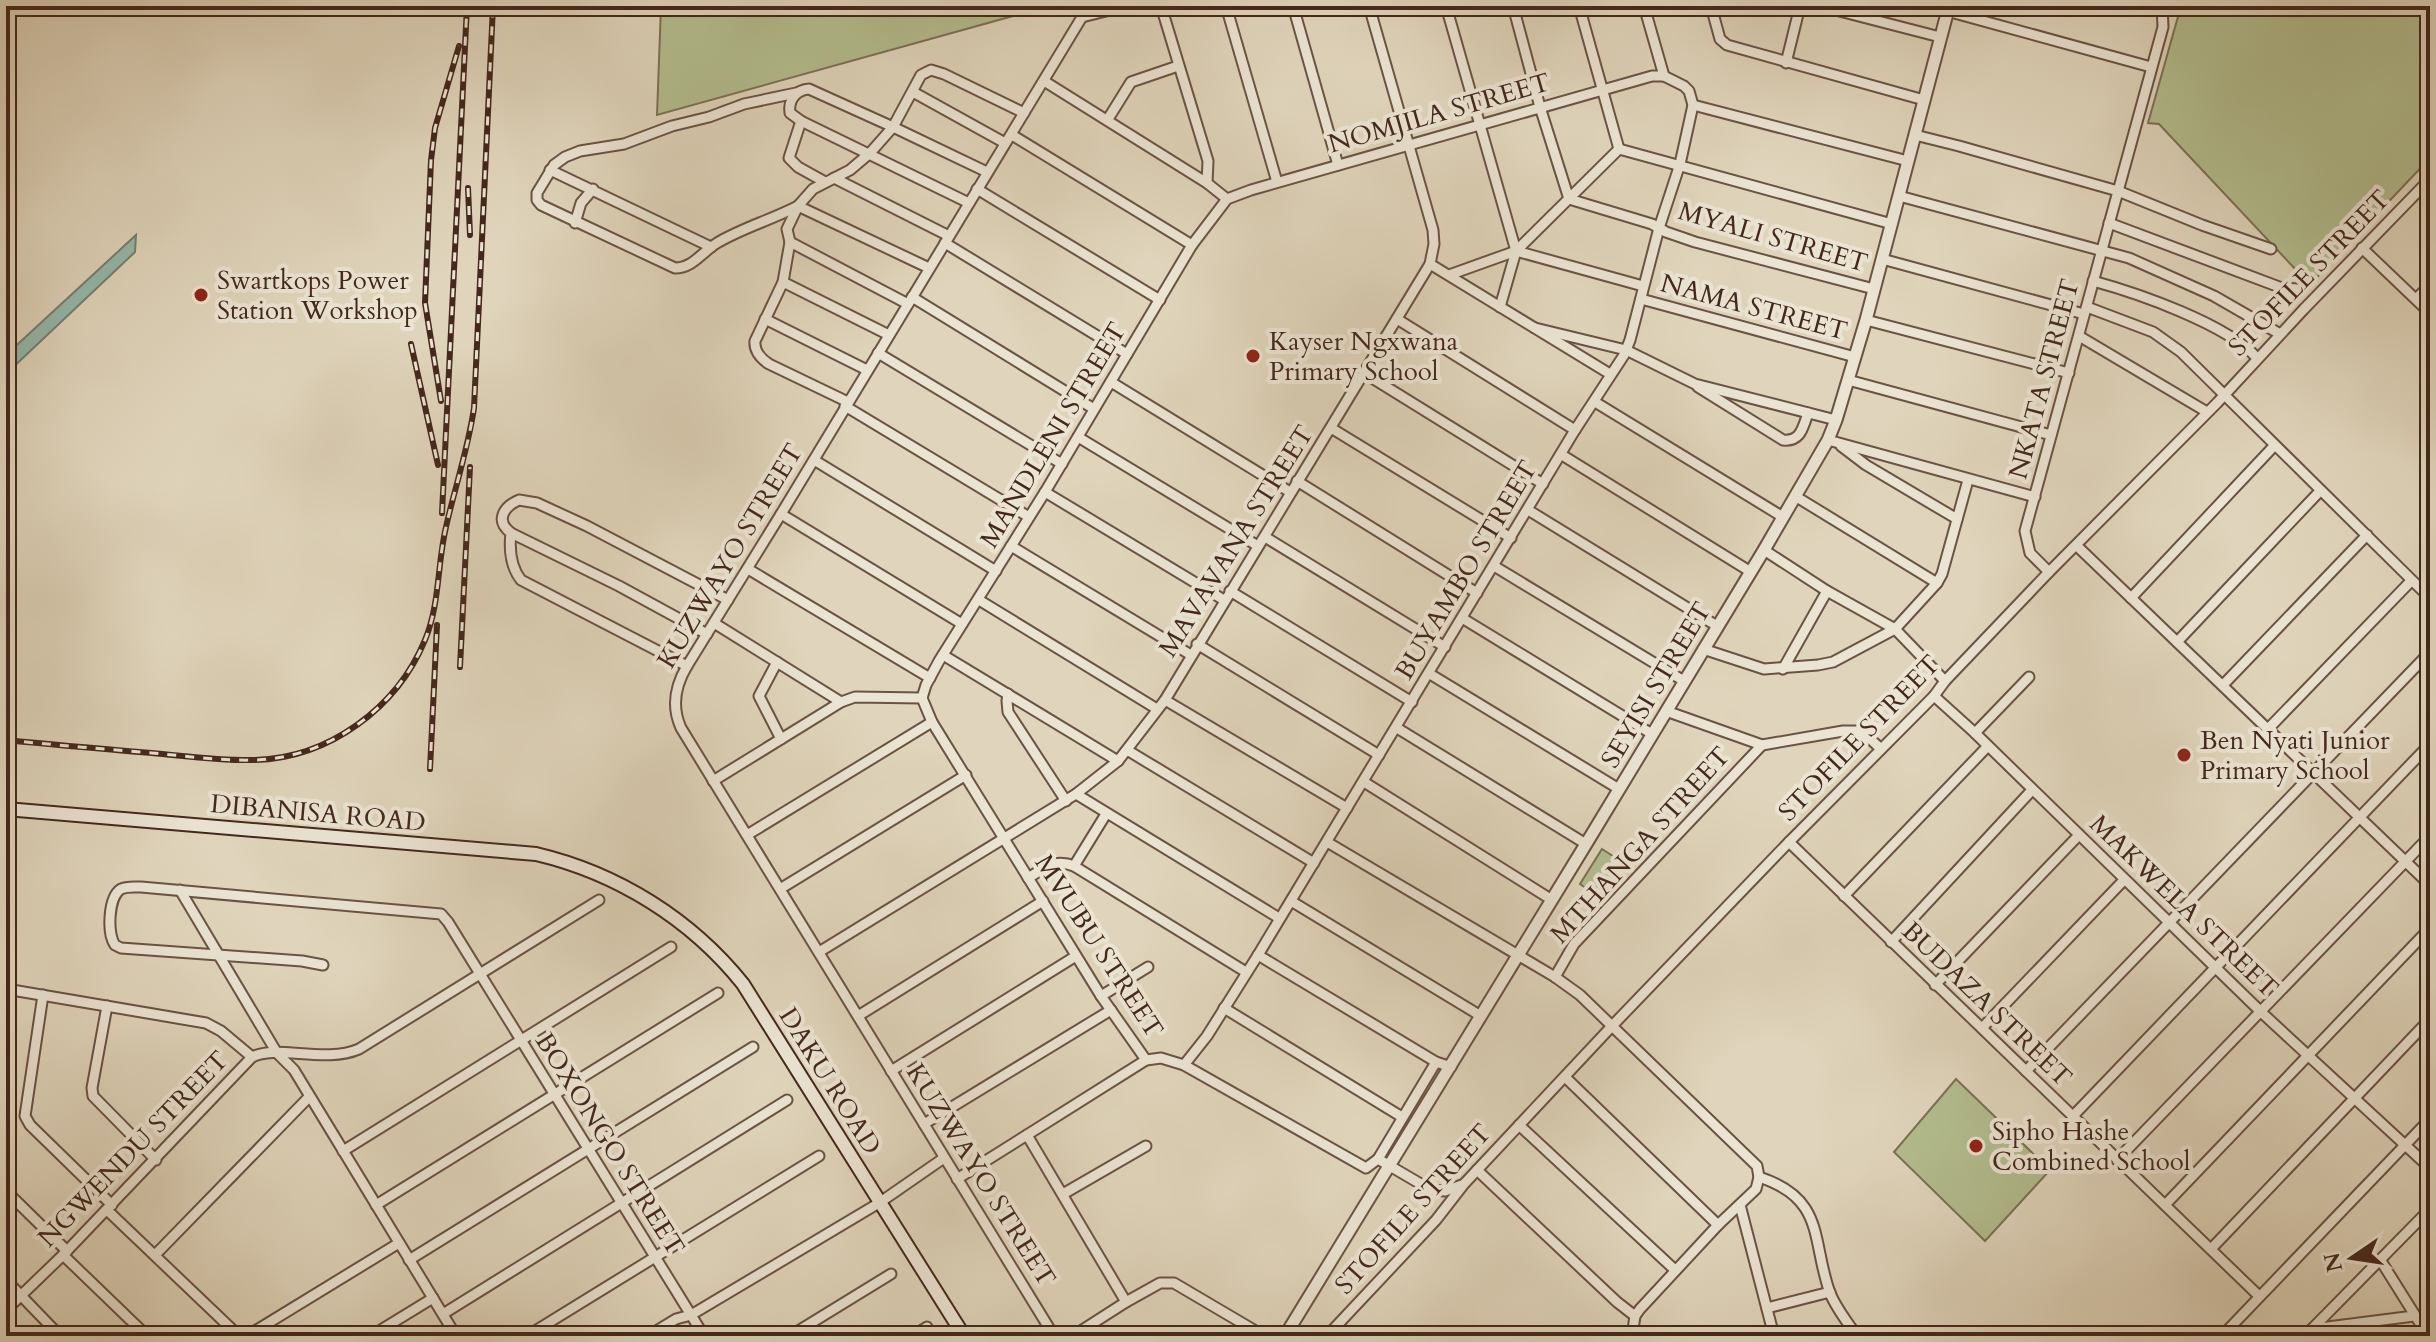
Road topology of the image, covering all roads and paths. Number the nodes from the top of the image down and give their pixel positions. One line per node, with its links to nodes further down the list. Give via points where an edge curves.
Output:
1 (1085, 6): 16 (street, KUZWAYO STREET)
2 (1126, 6): 16 (street)
3 (1161, 6): 19 (street)
4 (1226, 6): 46 (street)
5 (1293, 6): 41 (street)
6 (1369, 6): 36 (street, MAVAVANA STREET)
7 (1446, 6): 32 (street)
8 (1513, 6): 28 (street)
9 (1579, 6): 23 (street)
10 (1644, 6): 21 (street)
11 (1711, 6): 18 (street, via 1720,39 1727,45)
12 (1800, 6): 18 (street)
13 (1820, 6): 17 (street)
14 (2162, 6): 20 (street, NKATA STREET, via 2163,27)
15 (1948, 8): 17 (street, SEYISI STREET); 20 (street)
16 (1082, 17): 22 (street, KUZWAYO STREET)
17 (1940, 37): 26 (street, SEYISI STREET)
18 (1786, 63): 26 (street)
19 (1178, 66): 30 (street, via 1131,82); 47 (street, via 1208,161)
20 (2151, 67): 50 (street, NKATA STREET)
21 (1664, 76): 23 (street, NOMJILA STREET); 27 (street, via 1684,86)
22 (1044, 81): 29 (street, KUZWAYO STREET); 30 (street)
23 (1602, 90): 28 (street, NOMJILA STREET); 37 (street)
24 (913, 92): 29 (street, via 921,75 931,70); 33 (street); 35 (street)
25 (796, 93): 31 (street, via 789,111); 33 (street, via 809,89); 42 (street, via 573,154)
26 (1924, 100): 34 (street, SEYISI STREET)
27 (1693, 105): 39 (street); 40 (street, BUYAMBO STREET)
28 (1540, 107): 32 (street, NOMJILA STREET); 53 (street)
29 (1024, 113): 35 (street, KUZWAYO STREET)
30 (1108, 119): 47 (street)
31 (801, 121): 38 (street); 45 (street, via 789,158)
32 (1481, 124): 36 (street, NOMJILA STREET); 67 (street)
33 (893, 127): 38 (street); 43 (street)
34 (1915, 135): 39 (street, SEYISI STREET); 50 (street)
35 (1008, 139): 43 (street, KUZWAYO STREET); 62 (street)
36 (1410, 143): 41 (street, NOMJILA STREET); 69 (street, MAVAVANA STREET, via 1433,230)
37 (1619, 149): 40 (street); 53 (street)
38 (870, 153): 45 (street); 54 (street)
39 (1908, 161): 51 (street, SEYISI STREET)
40 (1680, 164): 58 (street); 59 (street, BUYAMBO STREET)
41 (1338, 165): 46 (street, NOMJILA STREET)
42 (550, 170): 48 (street); 56 (street, via 537,200)
43 (987, 172): 49 (street, KUZWAYO STREET)
44 (2430, 179): 64 (street, STOFILE STREET)
45 (829, 180): 55 (street); 60 (street)
46 (1277, 182): 52 (street, NOMJILA STREET)
47 (1207, 183): 52 (street)
48 (593, 189): 56 (street, via 581,203); 63 (street)
49 (977, 189): 54 (street, KUZWAYO STREET); 81 (street)
50 (2118, 191): 57 (street, NKATA STREET); 65 (street)
51 (1899, 196): 58 (street, SEYISI STREET); 66 (street)
52 (1227, 199): 62 (street, MANDLENI STREET)
53 (1569, 199): 59 (street, MYALI STREET); 67 (street)
54 (969, 203): 60 (street, KUZWAYO STREET)
55 (798, 206): 61 (street, via 787,229); 63 (street); 70 (street)
56 (575, 223): 63 (street, via 671,268 690,265)
57 (2109, 223): 66 (street, NKATA STREET); 77 (street, via 2282,288)
58 (1892, 224): 68 (street, SEYISI STREET)
59 (1659, 228): 75 (street, BUYAMBO STREET); 76 (street, MYALI STREET)
60 (947, 239): 70 (street, KUZWAYO STREET); 94 (street)
61 (790, 242): 73 (street); 80 (street)
62 (1192, 245): 81 (street, MANDLENI STREET)
63 (711, 247)
64 (2362, 248): 79 (street); 89 (street, STOFILE STREET)
65 (2271, 249)
66 (2101, 250): 72 (street, NKATA STREET); 89 (street, via 2214,296)
67 (1516, 251): 71 (street); 75 (street); 82 (street)
68 (1882, 259): 76 (street, SEYISI STREET); 83 (street)
69 (1430, 264): 71 (street); 86 (street, MAVAVANA STREET)
70 (929, 268): 80 (street, KUZWAYO STREET)
71 (1449, 275): 82 (street)
72 (2093, 281): 83 (street, NKATA STREET); 96 (street, via 2199,321 2234,338)
73 (783, 282): 85 (street); 90 (street)
74 (2430, 285): 79 (street)
75 (1643, 286): 78 (street, BUYAMBO STREET)
76 (1874, 289): 87 (street, SEYISI STREET)
77 (2298, 289)
78 (1641, 299): 92 (street, BUYAMBO STREET); 95 (street, NAMA STREET)
79 (2416, 299): 84 (street)
80 (910, 300): 90 (street, KUZWAYO STREET); 107 (street)
81 (1160, 300): 94 (street, MANDLENI STREET)
82 (1500, 307): 88 (street)
83 (2086, 310): 91 (street, NKATA STREET); 104 (street, via 2166,340)
84 (2430, 313)
85 (765, 319): 97 (street); 106 (street, via 754,345 760,357)
86 (1397, 319): 98 (street, MAVAVANA STREET); 112 (street)
87 (1866, 320): 95 (street, SEYISI STREET); 99 (street)
88 (1535, 328): 92 (street); 100 (street)
89 (2280, 334): 96 (street, STOFILE STREET)
90 (889, 335): 93 (street, KUZWAYO STREET)
91 (2079, 336): 99 (street, NKATA STREET); 108 (street)
92 (1626, 350): 100 (street, BUYAMBO STREET); 103 (street)
93 (878, 353): 97 (street, KUZWAYO STREET); 119 (street)
94 (1127, 354): 102 (street, MANDLENI STREET)
95 (1855, 357): 101 (street, SEYISI STREET)
96 (2257, 358): 104 (street, STOFILE STREET)
97 (867, 370): 106 (street, KUZWAYO STREET)
98 (1364, 373): 111 (street, MAVAVANA STREET); 122 (street)
99 (2069, 373): 113 (street, NKATA STREET)
100 (1610, 374): 105 (street, BUYAMBO STREET)
101 (1848, 380): 110 (street, SEYISI STREET); 113 (street)
102 (1111, 382): 107 (street, MANDLENI STREET); 125 (street)
103 (1695, 384): 109 (street); 109 (street, via 1783,440 1798,437)
104 (2223, 396): 108 (street, STOFILE STREET); 116 (street)
105 (1595, 402): 112 (street, BUYAMBO STREET); 131 (street)
106 (847, 404): 118 (street, KUZWAYO STREET); 130 (street)
107 (1094, 409): 114 (street, MANDLENI STREET)
108 (2207, 412): 139 (street, STOFILE STREET)
109 (1808, 413): 110 (street)
110 (1836, 420): 115 (street, SEYISI STREET)
111 (1331, 428): 121 (street, MAVAVANA STREET); 136 (street)
112 (1575, 430): 117 (street, BUYAMBO STREET)
113 (2051, 435): 127 (street, NKATA STREET)
114 (1078, 437): 119 (street, MANDLENI STREET); 138 (street)
115 (1833, 442): 120 (street); 126 (street, SEYISI STREET); 132 (street)
116 (2274, 446): 123 (street); 151 (street)
117 (1562, 455): 122 (street, BUYAMBO STREET); 144 (street)
118 (814, 460): 129 (street, KUZWAYO STREET); 143 (street)
119 (1062, 464): 124 (street, MANDLENI STREET)
120 (1968, 480): 127 (street); 132 (street)
121 (1297, 481): 125 (street, MAVAVANA STREET); 149 (street)
122 (1543, 484): 128 (street, BUYAMBO STREET)
123 (2320, 491): 134 (street); 161 (street)
124 (1045, 492): 130 (street, MANDLENI STREET); 150 (street)
125 (1290, 492): 135 (street, MAVAVANA STREET)
126 (1795, 496): 131 (street, SEYISI STREET); 147 (street)
127 (2035, 497): 145 (street, NKATA STREET, via 2025,531 2027,544)
128 (1528, 510): 136 (street, BUYAMBO STREET); 158 (street)
129 (781, 514): 142 (street, KUZWAYO STREET); 157 (street)
130 (1029, 517): 137 (street, MANDLENI STREET)
131 (1783, 517): 140 (street, SEYISI STREET)
132 (1957, 519): 147 (street)
133 (511, 533): 153 (street, via 504,527 503,510 519,500 532,501); 160 (street); 169 (street, via 511,560 521,580)
134 (2367, 535): 146 (street); 176 (street)
135 (1265, 537): 138 (street, MAVAVANA STREET); 163 (street)
136 (1511, 538): 141 (street, BUYAMBO STREET)
137 (1011, 546): 143 (street, MANDLENI STREET); 167 (street)
138 (1258, 546): 150 (street, MAVAVANA STREET)
139 (2077, 546): 145 (street, STOFILE STREET); 151 (street)
140 (1764, 550): 144 (street, SEYISI STREET); 148 (street)
141 (1494, 566): 149 (street, BUYAMBO STREET); 174 (street)
142 (748, 569): 153 (street, KUZWAYO STREET); 173 (street)
143 (996, 571): 154 (street, MANDLENI STREET)
144 (1751, 572): 158 (street, SEYISI STREET)
145 (2049, 572): 175 (street, STOFILE STREET)
146 (2411, 581): 152 (street); 187 (street)
147 (1937, 583): 159 (street)
148 (1827, 591): 159 (street); 170 (street)
149 (1477, 593): 155 (street, BUYAMBO STREET)
150 (1227, 596): 162 (street, MAVAVANA STREET); 182 (street)
151 (2131, 598): 161 (street)
152 (2430, 598)
153 (728, 600): 156 (street, KUZWAYO STREET)
154 (979, 600): 157 (street, MANDLENI STREET); 183 (street)
155 (1462, 618): 163 (street, BUYAMBO STREET); 189 (street)
156 (714, 623): 160 (street, KUZWAYO STREET); 168 (street)
157 (962, 624): 166 (street, MANDLENI STREET)
158 (1717, 626): 164 (street, SEYISI STREET)
159 (1895, 629): 170 (street, via 1833,662); 175 (street)
160 (707, 634): 169 (street, KUZWAYO STREET)
161 (2177, 642): 176 (street)
162 (1197, 644): 167 (street, MAVAVANA STREET); 196 (street)
163 (1445, 647): 171 (street, BUYAMBO STREET)
164 (1703, 649): 170 (street, via 1764,669); 174 (street, SEYISI STREET)
165 (2430, 652): 198 (street)
166 (943, 655): 173 (street, MANDLENI STREET); 177 (street)
167 (1191, 655): 180 (street, MAVAVANA STREET)
168 (777, 662): 181 (street); 190 (street, via 759,696)
169 (687, 666): 200 (street, KUZWAYO STREET, via 676,693 676,714)
170 (1783, 669)
171 (1430, 674): 182 (street, BUYAMBO STREET); 202 (street)
172 (2029, 677): 188 (street)
173 (930, 678): 179 (street, MANDLENI STREET)
174 (1684, 681): 184 (street, SEYISI STREET)
175 (1945, 681): 178 (street, STOFILE STREET)
176 (2223, 685): 187 (street)
177 (1008, 694): 197 (street); 205 (street, via 1008,712)
178 (1934, 696): 188 (street, MAKWELA STREET); 194 (street, STOFILE STREET)
179 (922, 698): 181 (street, via 855,697); 185 (street, MVUBU STREET)
180 (1165, 700): 183 (street, MAVAVANA STREET); 206 (street)
181 (841, 702): 190 (street)
182 (1412, 702): 186 (street, BUYAMBO STREET)
183 (1157, 709): 195 (street, MAVAVANA STREET)
184 (1666, 711): 189 (street, SEYISI STREET); 192 (street)
185 (932, 722): 199 (street, MVUBU STREET); 210 (street)
186 (1397, 728): 196 (street, BUYAMBO STREET); 216 (street)
187 (2268, 729): 198 (street)
188 (1975, 733): 193 (street, MAKWELA STREET)
189 (1652, 734): 202 (street, SEYISI STREET)
190 (781, 739): 200 (street)
191 (2430, 744): 209 (street)
192 (1762, 745): 194 (street, via 1858,731); 246 (street, MTHANGA STREET, via 1574,944)
193 (1987, 747): 203 (street, MAKWELA STREET); 226 (street)
194 (1881, 749): 215 (street, STOFILE STREET)
195 (1127, 750): 197 (street, MAVAVANA STREET); 218 (street)
196 (1379, 755): 201 (street, BUYAMBO STREET)
197 (1118, 761): 204 (street, MAVAVANA STREET)
198 (2314, 773): 209 (street); 232 (street)
199 (966, 775): 213 (street, MVUBU STREET); 224 (street)
200 (713, 781): 210 (street, KUZWAYO STREET)
201 (1364, 782): 206 (street, BUYAMBO STREET); 228 (street)
202 (1619, 789): 216 (street, SEYISI STREET)
203 (2032, 790): 211 (street, MAKWELA STREET); 234 (street)
204 (1076, 794): 205 (street, MAVAVANA STREET); 208 (street)
205 (1066, 801): 213 (street, MAVAVANA STREET)
206 (1347, 808): 214 (street, BUYAMBO STREET)
207 (6, 809): 222 (main road, DIBANISA ROAD, via 506,850 554,858)
208 (1106, 814): 219 (street); 231 (street)
209 (2360, 817): 217 (street); 243 (street)
210 (747, 835): 224 (street, KUZWAYO STREET)
211 (2079, 835): 221 (street, MAKWELA STREET); 247 (street)
212 (2430, 836): 217 (street)
213 (1005, 838): 220 (street, MVUBU STREET); 236 (street, MAVAVANA STREET)
214 (1327, 842): 218 (street, BUYAMBO STREET); 240 (street)
215 (1789, 842): 226 (street, BUDAZA STREET); 259 (street, STOFILE STREET)
216 (1586, 844): 228 (street, SEYISI STREET)
217 (2406, 861): 223 (street); 255 (street)
218 (1314, 863): 230 (street, BUYAMBO STREET)
219 (1074, 866): 220 (street, via 1056,862); 244 (street)
220 (1028, 878): 229 (street, MVUBU STREET)
221 (2124, 880): 232 (street, MAKWELA STREET); 260 (street)
222 (620, 885): 301 (main road, DAKU ROAD, via 690,928 734,973)
223 (2430, 885)
224 (780, 889): 236 (street, KUZWAYO STREET)
225 (180, 890): 237 (street); 237 (street, via 130,886 119,891 113,901 111,941 121,948); 245 (street, BOXONGO STREET, via 441,914)
226 (1844, 896): 234 (street, BUDAZA STREET)
227 (599, 900): 245 (street, NGWENDU STREET)
228 (1552, 900): 240 (street, SEYISI STREET)
229 (1043, 901): 239 (street, MVUBU STREET); 256 (street)
230 (1291, 901): 231 (street, BUYAMBO STREET); 257 (street)
231 (1279, 918): 238 (street, BUYAMBO STREET)
232 (2170, 923): 243 (street, MAKWELA STREET); 271 (street)
233 (2430, 928): 264 (street)
234 (1891, 942): 247 (street, BUDAZA STREET)
235 (671, 947): 261 (street)
236 (819, 952): 256 (street, KUZWAYO STREET)
237 (218, 955): 241 (street); 263 (street)
238 (1258, 955): 244 (street, BUYAMBO STREET); 267 (street)
239 (1076, 956): 251 (street, MVUBU STREET); 270 (street)
240 (1517, 956): 246 (street); 257 (street, SEYISI STREET)
241 (323, 965)
242 (1148, 967): 251 (street)
243 (2215, 967): 255 (street, MAKWELA STREET); 277 (street)
244 (1246, 972): 253 (street, BUYAMBO STREET)
245 (480, 974): 261 (street, BOXONGO STREET); 263 (street, NGWENDU STREET, via 352,1052)
246 (1555, 977): 259 (street)
247 (1935, 985): 260 (street, BUDAZA STREET)
248 (6, 989): 250 (street)
249 (718, 993): 273 (street)
250 (43, 995): 252 (street); 305 (street, via 25,1116)
251 (1101, 996): 254 (street, MVUBU STREET)
252 (107, 1006): 265 (street, via 206,1023); 290 (street, via 93,1096)
253 (1224, 1008): 268 (street, BUYAMBO STREET); 278 (street)
254 (1111, 1010): 266 (street, MVUBU STREET); 280 (street)
255 (2260, 1011): 264 (street, MAKWELA STREET); 291 (street)
256 (858, 1016): 270 (street, KUZWAYO STREET)
257 (1481, 1016): 269 (street, SEYISI STREET)
258 (2430, 1019): 275 (street)
259 (1612, 1026): 272 (street, STOFILE STREET); 295 (street, via 1757,1166)
260 (1982, 1028): 271 (street, BUDAZA STREET)
261 (521, 1041): 273 (street, BOXONGO STREET); 286 (street)
262 (753, 1047): 285 (street)
263 (277, 1053): 265 (street, NGWENDU STREET); 274 (street)
264 (2308, 1055): 275 (street, MAKWELA STREET); 304 (street)
265 (252, 1057): 290 (street, NGWENDU STREET)
266 (1146, 1060): 268 (street, MVUBU STREET); 282 (street)
267 (1436, 1062): 269 (street); 278 (street)
268 (1184, 1065): 289 (street, MVUBU STREET, via 1366,1168)
269 (1451, 1067): 292 (street, SEYISI STREET)
270 (891, 1071): 280 (street, KUZWAYO STREET)
271 (2026, 1071): 277 (street, BUDAZA STREET)
272 (1565, 1077): 281 (street, STOFILE STREET); 307 (street)
273 (555, 1094): 285 (street, BOXONGO STREET); 302 (street)
274 (309, 1097): 286 (street); 311 (street)
275 (2354, 1099): 283 (street, MAKWELA STREET); 309 (street)
276 (787, 1100): 300 (street)
277 (2073, 1116): 291 (street, BUDAZA STREET)
278 (1402, 1117): 289 (street)
279 (2430, 1119): 283 (street)
280 (924, 1124): 288 (street, KUZWAYO STREET)
281 (1519, 1125): 294 (street, STOFILE STREET); 315 (street)
282 (1027, 1135): 296 (street); 299 (street)
283 (2404, 1145): 293 (street, MAKWELA STREET); 320 (street)
284 (1146, 1146): 299 (street)
285 (588, 1149): 300 (street, BOXONGO STREET); 313 (street)
286 (343, 1151): 302 (street)
287 (819, 1156): 312 (street)
288 (944, 1158): 296 (street, KUZWAYO STREET); 301 (street)
289 (1378, 1159): 292 (street, MVUBU STREET)
290 (156, 1160): 305 (street, NGWENDU STREET)
291 (2117, 1160): 304 (street, BUDAZA STREET)
292 (1391, 1165): 297 (street, MVUBU STREET, via 1431,1190); 346 (street, SEYISI STREET)
293 (2430, 1168)
294 (1477, 1170): 297 (street, STOFILE STREET); 327 (street)
295 (1759, 1177): 303 (street, via 1756,1189); 318 (street, via 1783,1187 1809,1213)
296 (957, 1179): 343 (street, KUZWAYO STREET)
297 (1464, 1184): 347 (street, STOFILE STREET)
298 (6, 1191): 310 (street)
299 (1063, 1194): 322 (street)
300 (621, 1203): 312 (street, BOXONGO STREET); 325 (street)
301 (879, 1203): 326 (street); 342 (main road, DAKU ROAD)
302 (376, 1205): 308 (street)
303 (1740, 1205): 307 (street); 323 (street)
304 (2165, 1205): 309 (street, BUDAZA STREET)
305 (110, 1207): 310 (street, NGWENDU STREET); 311 (street)
306 (2430, 1209): 314 (street)
307 (1718, 1225): 315 (street)
308 (399, 1243): 313 (street); 334 (street)
309 (2211, 1249): 320 (street, BUDAZA STREET)
310 (65, 1253): 319 (street, NGWENDU STREET); 332 (street)
311 (155, 1255): 333 (street)
312 (655, 1257): 326 (street, BOXONGO STREET); 337 (street)
313 (409, 1260): 321 (street)
314 (2381, 1261): 328 (street); 330 (street)
315 (1675, 1270): 327 (street)
316 (891, 1274): 340 (street)
317 (6, 1280): 319 (street)
318 (1830, 1292): 323 (street); 350 (street)
319 (20, 1296): 324 (street, NGWENDU STREET); 331 (street)
320 (2259, 1296): 351 (street)
321 (433, 1298): 325 (street); 335 (street)
322 (1126, 1302): 344 (street); 345 (street, via 1160,1283 1174,1283)
323 (1767, 1308): 349 (street)
324 (6, 1310)
325 (443, 1314): 336 (street)
326 (691, 1315): 338 (street); 339 (street, BOXONGO STREET)
327 (1635, 1316): 348 (street)
328 (2414, 1316): 330 (street); 352 (street)
329 (927, 1327): 341 (street)
330 (2308, 1332)
331 (60, 1336)
332 (147, 1336)
333 (239, 1336)
334 (247, 1336)
335 (371, 1336)
336 (456, 1336)
337 (527, 1336)
338 (648, 1336)
339 (704, 1336)
340 (790, 1336)
341 (912, 1336)
342 (964, 1336)
343 (1054, 1336)
344 (1073, 1336)
345 (1264, 1336)
346 (1285, 1336)
347 (1327, 1336)
348 (1632, 1336)
349 (1774, 1336)
350 (1857, 1336)
351 (2222, 1336)
352 (2428, 1336)

